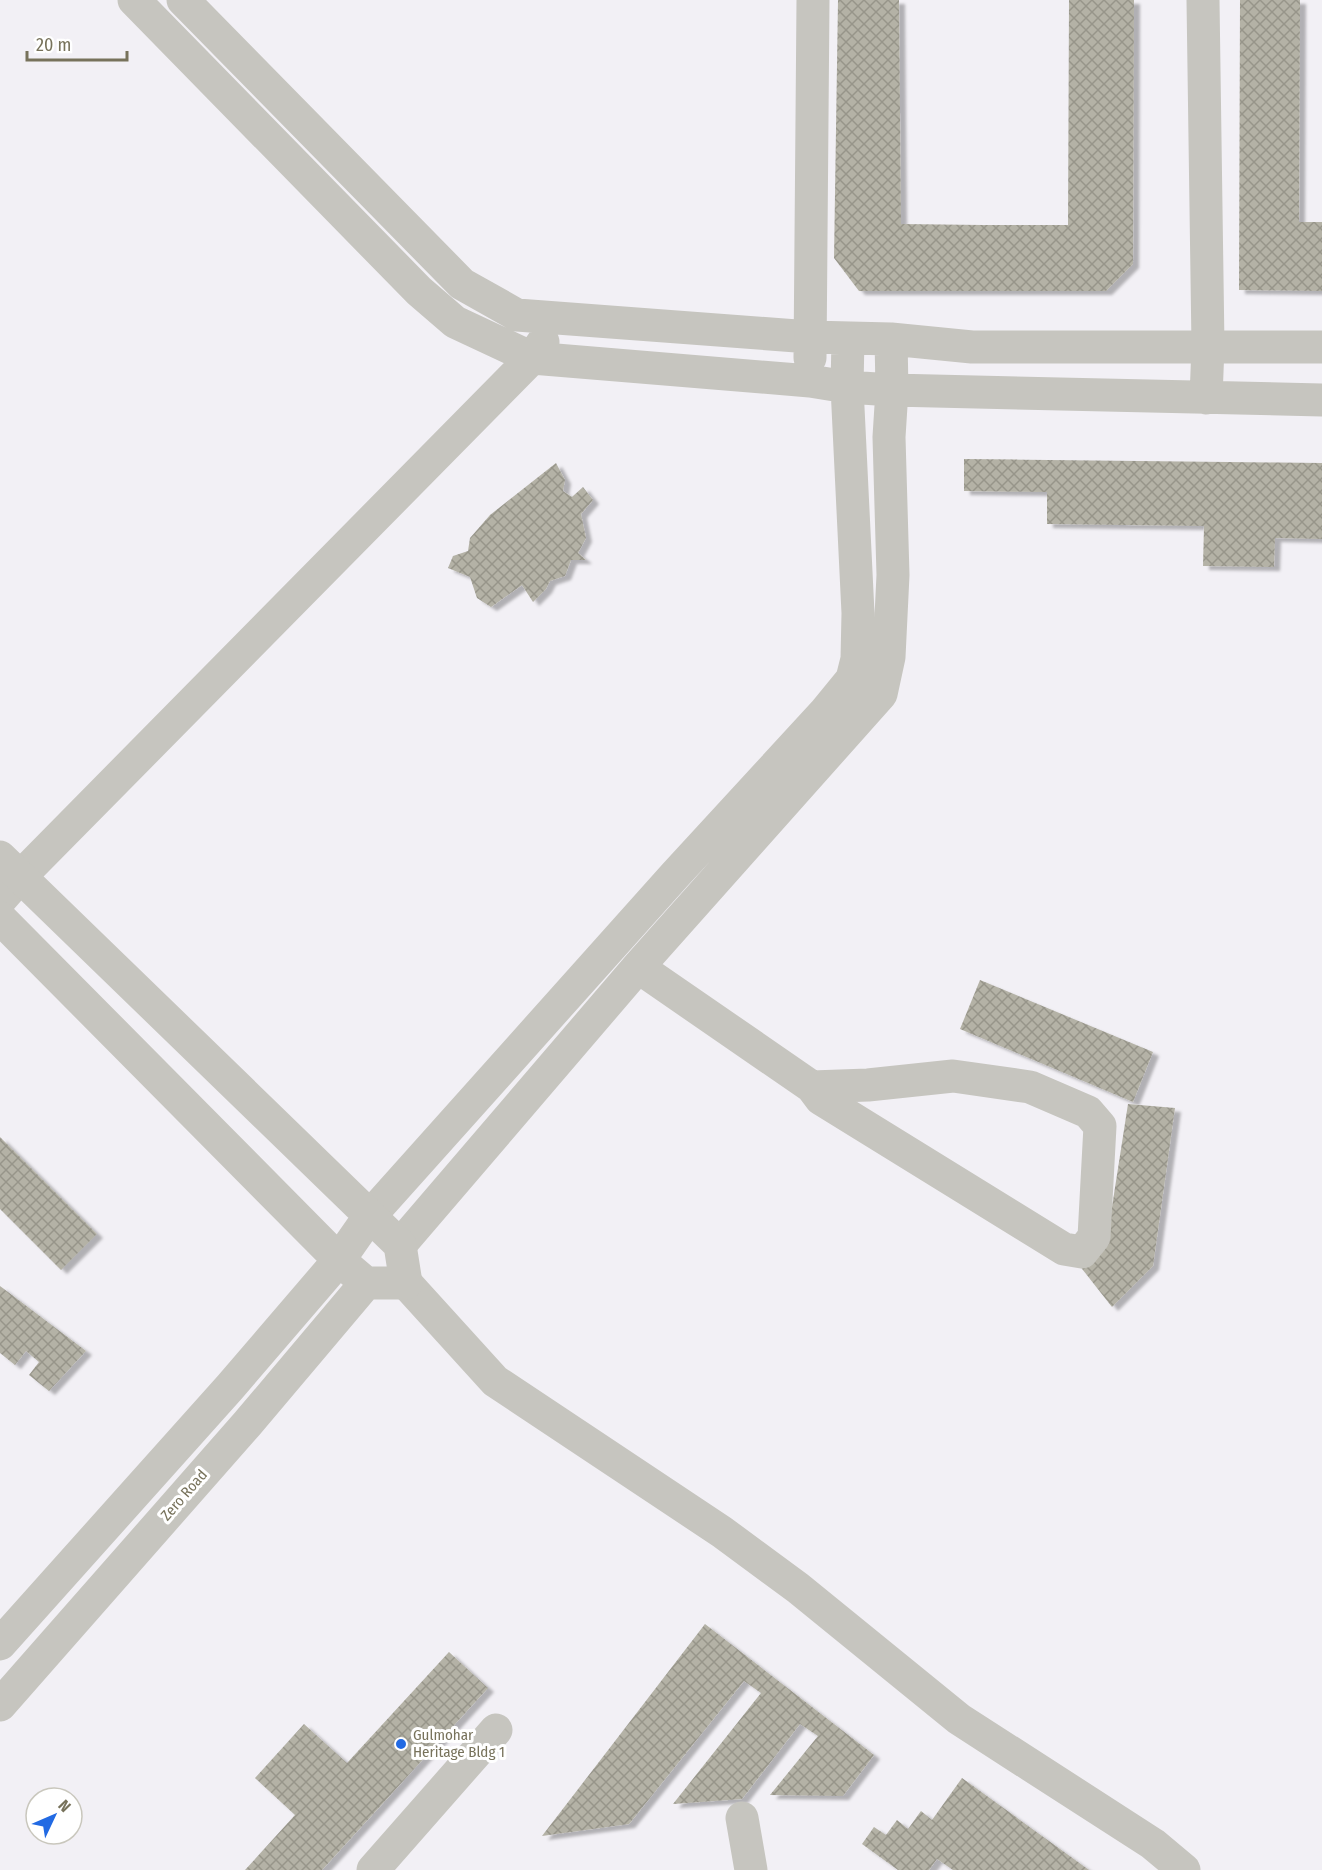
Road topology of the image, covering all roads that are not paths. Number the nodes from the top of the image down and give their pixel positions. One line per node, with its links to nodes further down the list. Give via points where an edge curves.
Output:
1 (134, 0): 11 (street, via 419,291 455,321)
2 (183, 0): 5 (street, via 462,284 517,315)
3 (813, 0): 6 (street)
4 (1203, 0): 9 (street)
5 (559, 318): 6 (street); 11 (street)
6 (810, 337): 7 (street); 12 (street)
7 (848, 338): 8 (street); 13 (street)
8 (891, 339): 9 (street, via 972,346); 14 (street)
9 (1208, 346): 10 (street); 15 (street)
10 (1322, 347)
11 (532, 358): 12 (street); 17 (street)
12 (810, 381): 13 (street)
13 (847, 387): 14 (street); 21 (street, via 858,613 857,659 852,679)
14 (892, 390): 15 (street); 19 (street, via 889,437 893,575 889,657 880,693)
15 (1206, 398): 16 (street)
16 (1322, 400)
17 (7, 878): 21 (street)
18 (0, 918): 23 (street)
19 (638, 966): 20 (street); 22 (street)
20 (812, 1087): 20 (street, via 953,1076 1030,1087 1088,1112 1100,1126 1094,1237 1082,1251 1064,1249 820,1099)
21 (369, 1217): 22 (street); 23 (street)
22 (400, 1245): 25 (street)
23 (339, 1260): 24 (street); 26 (street)
24 (366, 1283): 25 (street); 27 (street, Zero Road)
25 (406, 1283): 34 (street, via 495,1381 722,1533 798,1588 959,1719 1153,1845)
26 (219, 1399): 27 (street); 28 (street)
27 (247, 1424): 29 (street, Zero Road)
28 (0, 1644)
29 (0, 1705)
30 (496, 1730): 32 (street)
31 (742, 1818): 33 (street)
32 (374, 1870)
33 (751, 1870)
34 (1184, 1870)

